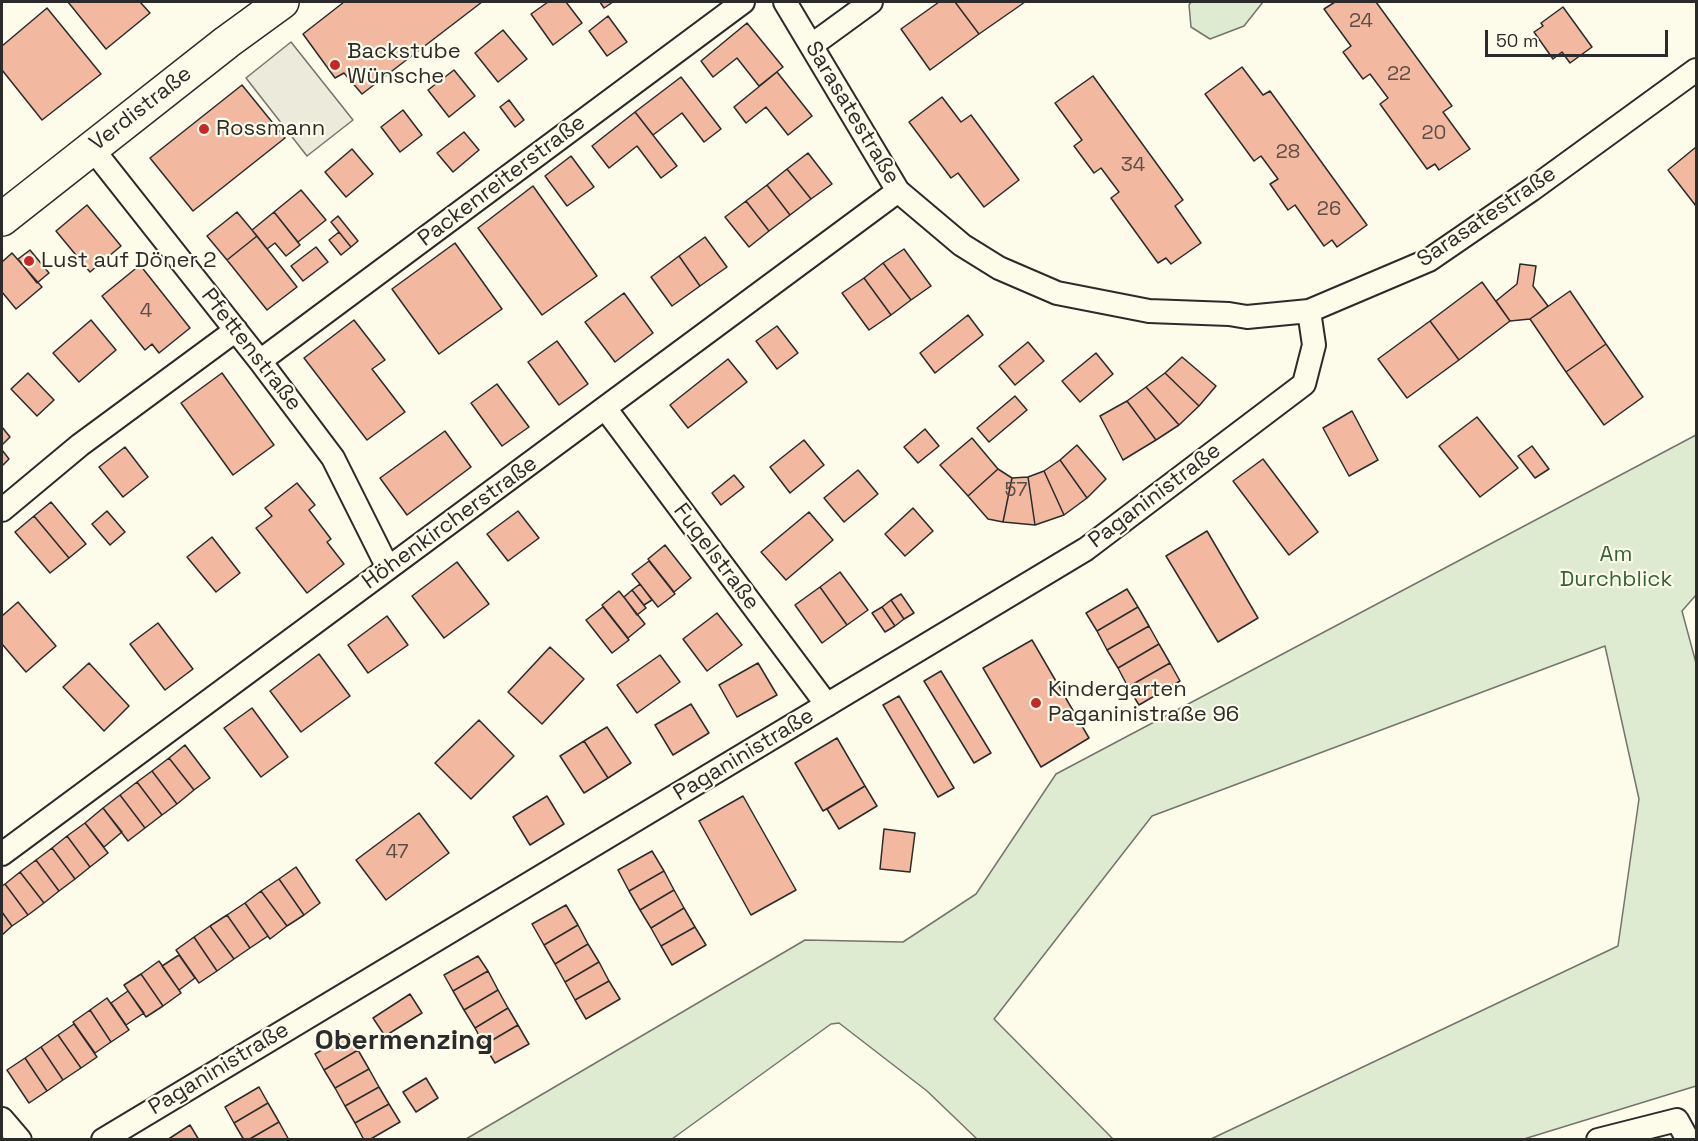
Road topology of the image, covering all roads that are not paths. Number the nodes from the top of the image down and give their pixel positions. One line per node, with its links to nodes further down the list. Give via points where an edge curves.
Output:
1 (282, 2): 7 (main road, Verdistraße)
2 (743, 2): 12 (street, Packenreiterstraße)
3 (785, 2): 5 (street, Sarasatestraße)
4 (871, 2): 5 (street)
5 (812, 45): 8 (street, Sarasatestraße)
6 (1696, 70): 10 (street, Sarasatestraße, via 1429,260)
7 (92, 147): 9 (main road, Verdistraße); 11 (street, Pfettenstraße)
8 (898, 191): 10 (street, Sarasatestraße, via 962,245 999,268 1057,292 1149,311 1247,317); 13 (street, Höhenkircherstraße)
9 (2, 219)
10 (1309, 311): 16 (street, Paganinistraße, via 1314,345 1304,384 1086,549)
11 (236, 330): 12 (street, Pfettenstraße); 14 (street, via 80,445)
12 (260, 361): 15 (street, Pfettenstraße, via 333,458)
13 (605, 408): 15 (street, Höhenkircherstraße); 16 (street, Fugelstraße)
14 (2, 510)
15 (388, 568): 17 (street, Höhenkircherstraße)
16 (827, 705): 20 (street, Paganinistraße)
17 (2, 854)
18 (2, 1119): 19 (street)
19 (20, 1140)
20 (103, 1140)
21 (1598, 1140): 22 (street, via 1677,1120)
22 (1688, 1140)

